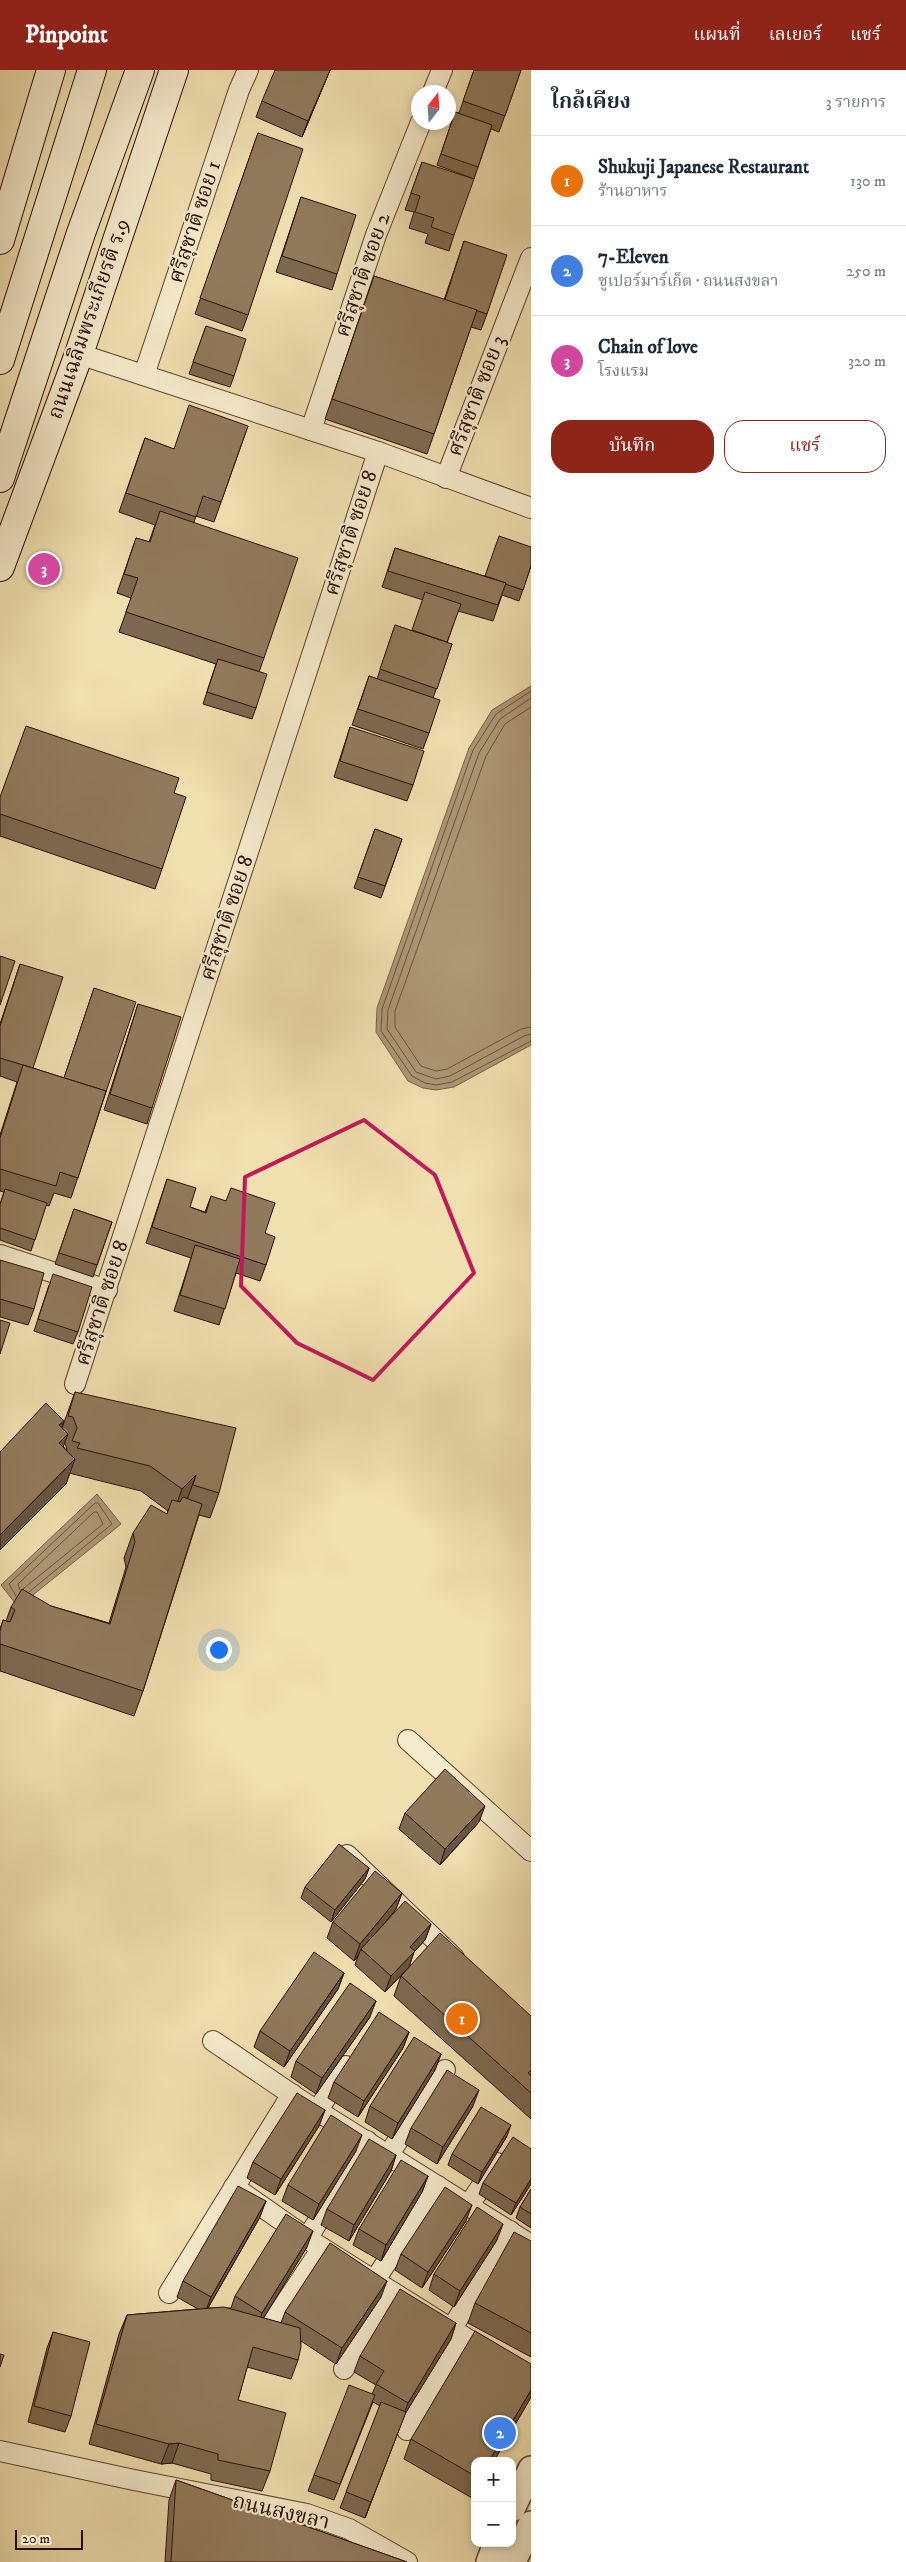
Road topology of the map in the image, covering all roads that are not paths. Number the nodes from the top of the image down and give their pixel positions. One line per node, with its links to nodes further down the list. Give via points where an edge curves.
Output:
1 (51, 70): 9 (main road)
2 (92, 70): 12 (main road)
3 (140, 70): 16 (main road, ถนนเฉลิมพระเกียรติ ร.9, via 81,232)
4 (174, 70): 11 (main road, ถนนเฉลิมพระเกียรติ ร.9)
5 (248, 70): 13 (street, ศรีสุชาติ ซอย 1)
6 (442, 70): 7 (street)
7 (436, 85)
8 (418, 130): 14 (street, ศรีสุชาติ ซอย 2, via 376,235)
9 (0, 240)
10 (531, 258): 17 (street, ศรีสุชาติ ซอย 3)
11 (78, 354): 13 (street); 19 (main road, ถนนเฉลิมพระเกียรติ ร.9)
12 (0, 360)
13 (144, 375): 14 (street)
14 (311, 430): 15 (street)
15 (378, 452): 17 (street); 21 (street, ศรีสุชาติ ซอย 8)
16 (0, 478)
17 (446, 478): 18 (street)
18 (531, 508)
19 (0, 568)
20 (0, 1255): 21 (street)
21 (107, 1290): 22 (street, ศรีสุชาติ ซอย 8)
22 (75, 1384)
23 (408, 1740): 24 (street)
24 (531, 1851)
25 (345, 1853): 26 (street)
26 (466, 1970)
27 (213, 2041): 30 (street)
28 (358, 2046): 31 (street)
29 (445, 2070): 34 (street)
30 (292, 2094): 31 (street); 36 (street)
31 (318, 2110): 32 (street)
32 (367, 2141): 34 (street); 39 (street)
33 (508, 2146): 37 (street)
34 (389, 2154): 35 (street)
35 (438, 2186): 37 (street); 41 (street)
36 (234, 2187): 39 (street); 43 (street)
37 (469, 2205): 38 (street)
38 (510, 2232): 40 (street); 45 (street)
39 (314, 2244): 41 (street); 44 (street)
40 (531, 2245)
41 (374, 2281): 42 (street)
42 (392, 2292): 45 (street); 46 (street)
43 (169, 2293)
44 (271, 2326)
45 (457, 2333): 47 (street); 48 (street)
46 (344, 2369)
47 (531, 2379)
48 (407, 2430)
49 (0, 2451): 54 (street, ถนนสงขลา, via 307,2514 349,2529)
50 (531, 2469): 51 (street)
51 (515, 2502)
52 (531, 2524): 56 (street)
53 (495, 2547): 55 (street)
54 (407, 2562)
55 (489, 2562)
56 (513, 2562)

